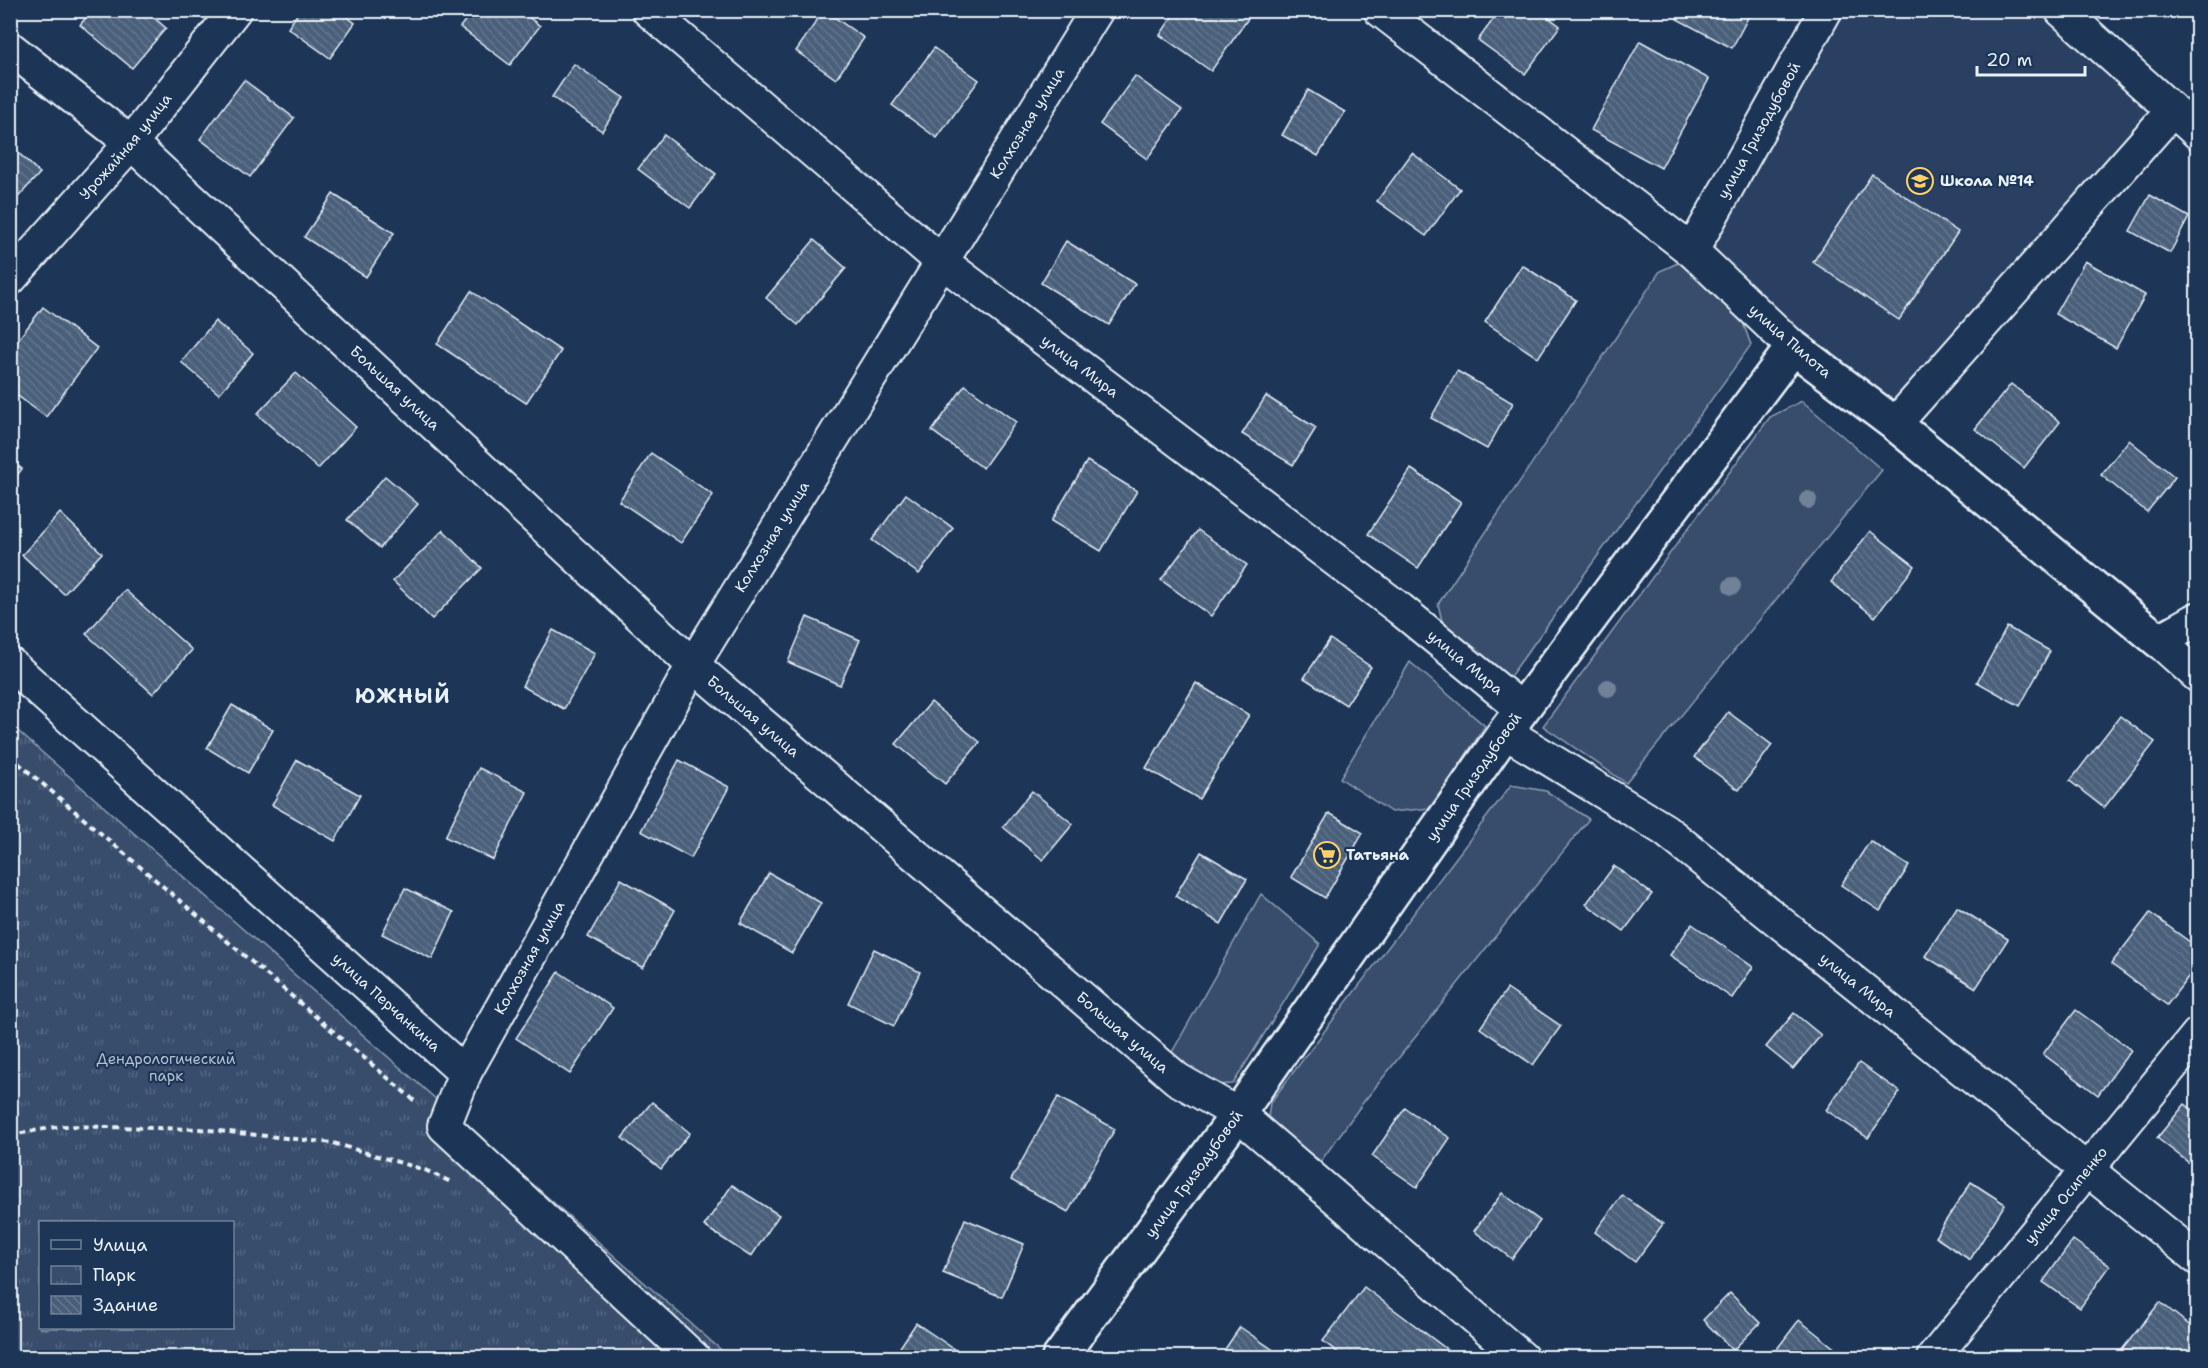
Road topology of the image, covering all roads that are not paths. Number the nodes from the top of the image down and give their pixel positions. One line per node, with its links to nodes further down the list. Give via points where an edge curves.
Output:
1 (235, 10): 10 (street, Урожайная улица)
2 (648, 10): 12 (street, улица Мира)
3 (1097, 10): 12 (street, Колхозная улица)
4 (1380, 10): 11 (street, улица Пилота)
5 (1826, 10): 11 (street, улица Гризодубовой)
6 (2061, 10): 8 (street)
7 (10, 48): 10 (street, Большая улица)
8 (2172, 111): 9 (street); 15 (street)
9 (2198, 133)
10 (131, 143): 13 (street, Урожайная улица); 19 (street, Большая улица)
11 (1692, 252): 14 (street, улица Пилота)
12 (941, 261): 19 (street, Колхозная улица); 21 (street, улица Мира, via 1391,602)
13 (10, 279)
14 (1793, 347): 15 (street, улица Пилота); 21 (street, улица Гризодубовой)
15 (1895, 424): 17 (street, улица Пилота)
16 (2198, 619): 17 (street)
17 (2159, 642): 20 (street, улица Пилота)
18 (10, 664): 23 (street, улица Перчанкина)
19 (693, 665): 23 (street, Колхозная улица); 24 (street, Большая улица, via 1177,1079)
20 (2198, 676)
21 (1513, 720): 24 (street, улица Гризодубовой); 25 (street, улица Мира, via 1665,830)
22 (2198, 1034): 25 (street, улица Осипенко)
23 (465, 1073): 27 (street, via 444,1126)
24 (1238, 1114): 28 (street, улица Гризодубовой); 29 (street, Большая улица)
25 (2087, 1172): 26 (street, улица Мира); 30 (street, улица Осипенко)
26 (2198, 1259)
27 (694, 1358)
28 (1059, 1358)
29 (1522, 1358)
30 (1933, 1358)

